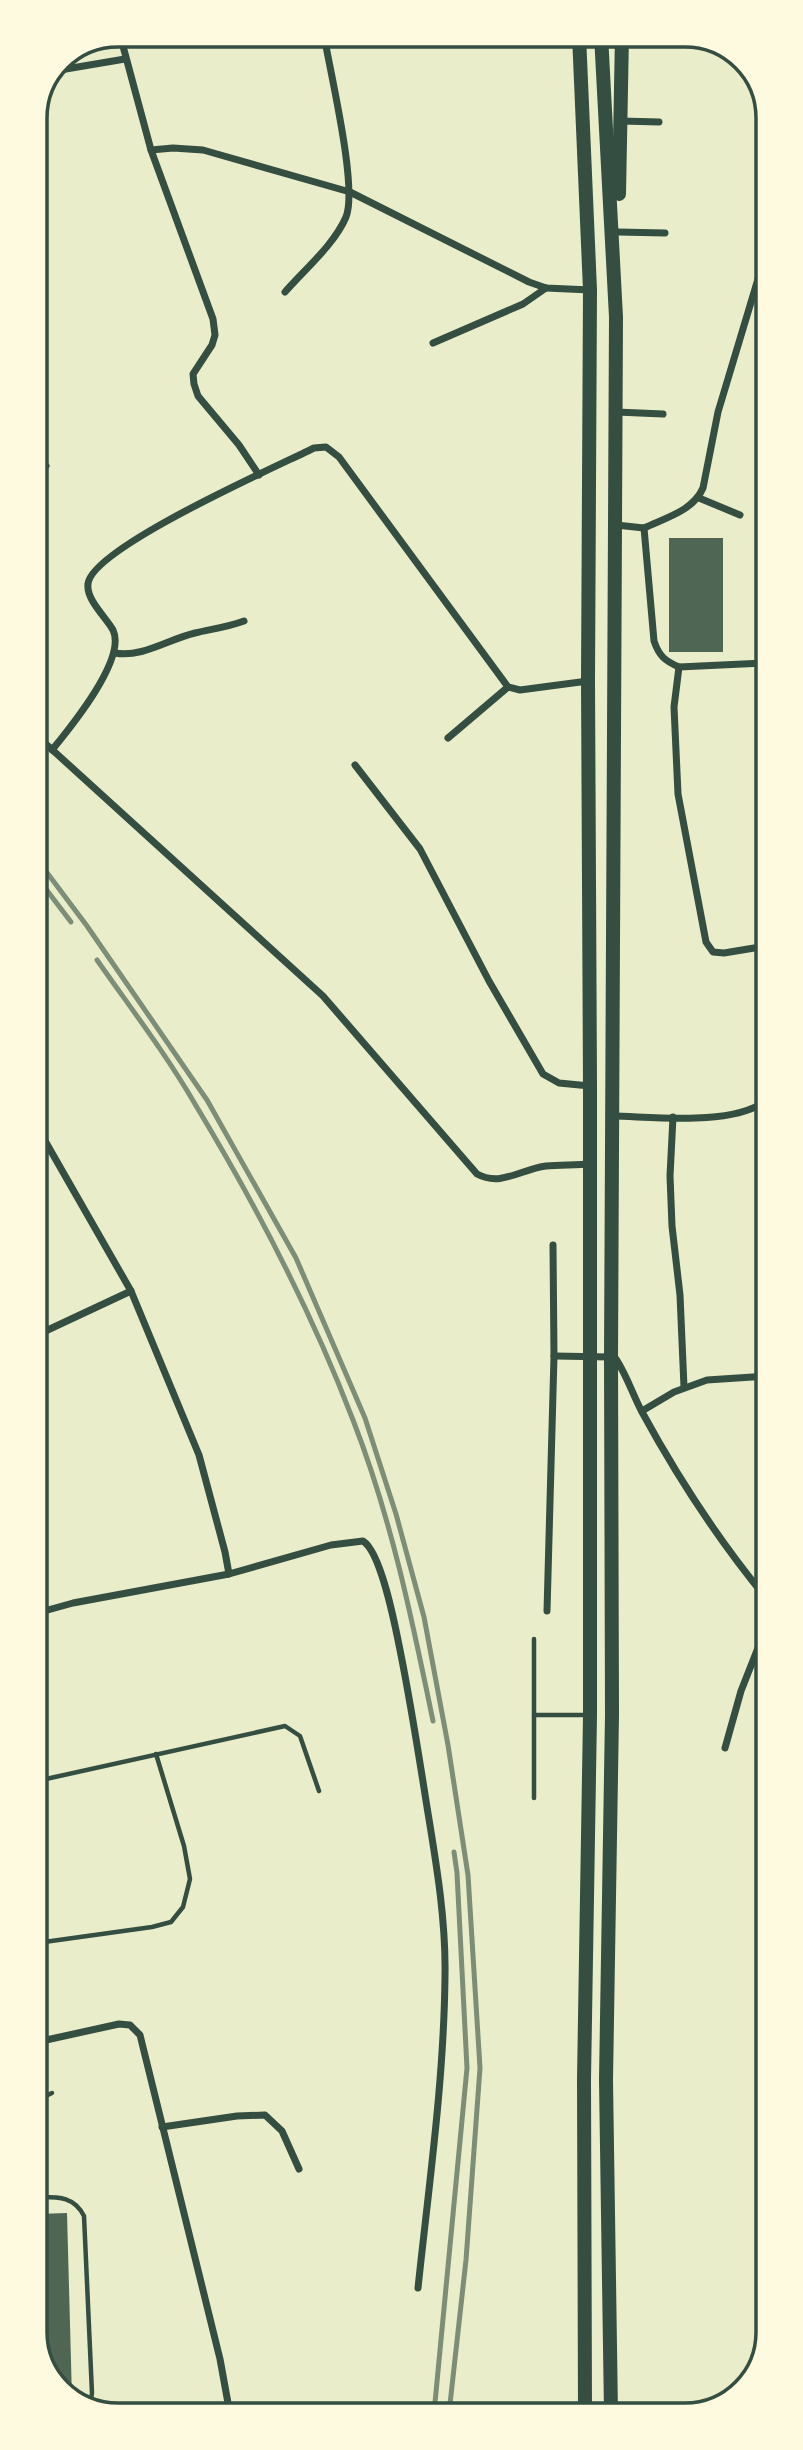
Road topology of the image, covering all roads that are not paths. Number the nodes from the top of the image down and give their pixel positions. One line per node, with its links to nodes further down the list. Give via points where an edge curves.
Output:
1 (122, 47): 6 (street)
2 (326, 47): 11 (street)
3 (580, 47): 16 (highway)
4 (602, 47): 18 (highway)
5 (622, 47): 8 (highway)
6 (125, 59): 7 (street); 10 (street)
7 (67, 69)
8 (620, 121): 9 (street); 12 (highway)
9 (659, 122)
10 (151, 150): 11 (street, via 203,150); 22 (street, via 213,319 215,335 193,374 194,384 198,396)
11 (350, 192): 15 (street); 17 (street, via 336,234)
12 (618, 232): 13 (street); 18 (highway)
13 (665, 233)
14 (756, 286): 23 (street, via 718,412)
15 (546, 288): 16 (street); 19 (street, via 523,304)
16 (590, 290): 31 (highway)
17 (285, 292)
18 (617, 317): 20 (highway)
19 (433, 343)
20 (616, 412): 21 (street); 25 (highway)
21 (663, 414)
22 (259, 475): 28 (street, via 167,520 129,543 91,575 90,596 113,630); 32 (street, via 314,448 326,447 340,457)
23 (699, 498): 24 (street); 26 (street)
24 (740, 515)
25 (616, 525): 26 (street); 40 (highway)
26 (644, 528): 30 (street, via 654,641 658,654)
27 (244, 621): 28 (street, via 133,654)
28 (115, 653): 35 (street, via 92,698)
29 (756, 663): 30 (street)
30 (679, 667): 37 (street, via 674,707 678,794 706,942 713,952)
31 (587, 681): 32 (street, via 520,690); 38 (highway)
32 (508, 687): 33 (street)
33 (448, 738)
34 (47, 745): 35 (street)
35 (52, 750): 43 (street, via 323,996 478,1174 488,1180 503,1179 545,1166)
36 (355, 765): 38 (street, via 420,849 543,1074 559,1083)
37 (756, 948)
38 (590, 1086): 43 (highway)
39 (756, 1108): 41 (street, via 707,1117)
40 (613, 1116): 41 (street); 49 (highway)
41 (673, 1117): 51 (street, via 672,1226)
42 (47, 1146): 45 (street)
43 (590, 1164): 48 (highway)
44 (553, 1245): 47 (street)
45 (131, 1291): 46 (street); 53 (street, via 199,1455)
46 (47, 1330)
47 (554, 1356): 48 (street); 56 (street)
48 (590, 1356): 49 (street); 60 (highway)
49 (611, 1357): 52 (street); 77 (highway, via 606,2080)
50 (756, 1377): 51 (street, via 707,1380)
51 (684, 1387): 52 (street)
52 (642, 1411): 54 (street, via 695,1500)
53 (229, 1574): 55 (street); 73 (street, via 331,1545 363,1541 376,1559 393,1615 438,1871 445,1973 443,2052)
54 (756, 1585)
55 (47, 1610)
56 (547, 1612)
57 (534, 1639): 59 (lane)
58 (756, 1653): 61 (street)
59 (534, 1715): 60 (lane); 65 (lane)
60 (590, 1715): 76 (highway)
61 (726, 1748)
62 (156, 1754): 63 (lane); 64 (lane, via 285,1726 300,1736); 66 (lane, via 190,1879 183,1907 171,1922 152,1927)
63 (47, 1779)
64 (318, 1791)
65 (534, 1798)
66 (47, 1942)
67 (47, 2040): 70 (street, via 130,2025 140,2035)
68 (52, 2093): 69 (lane)
69 (47, 2095)
70 (162, 2127): 71 (street, via 265,2115 282,2131); 75 (street)
71 (299, 2169)
72 (47, 2197): 74 (lane, via 61,2197 79,2206 84,2217)
73 (418, 2288)
74 (91, 2397)
75 (228, 2403)
76 (585, 2403)
77 (611, 2403)

